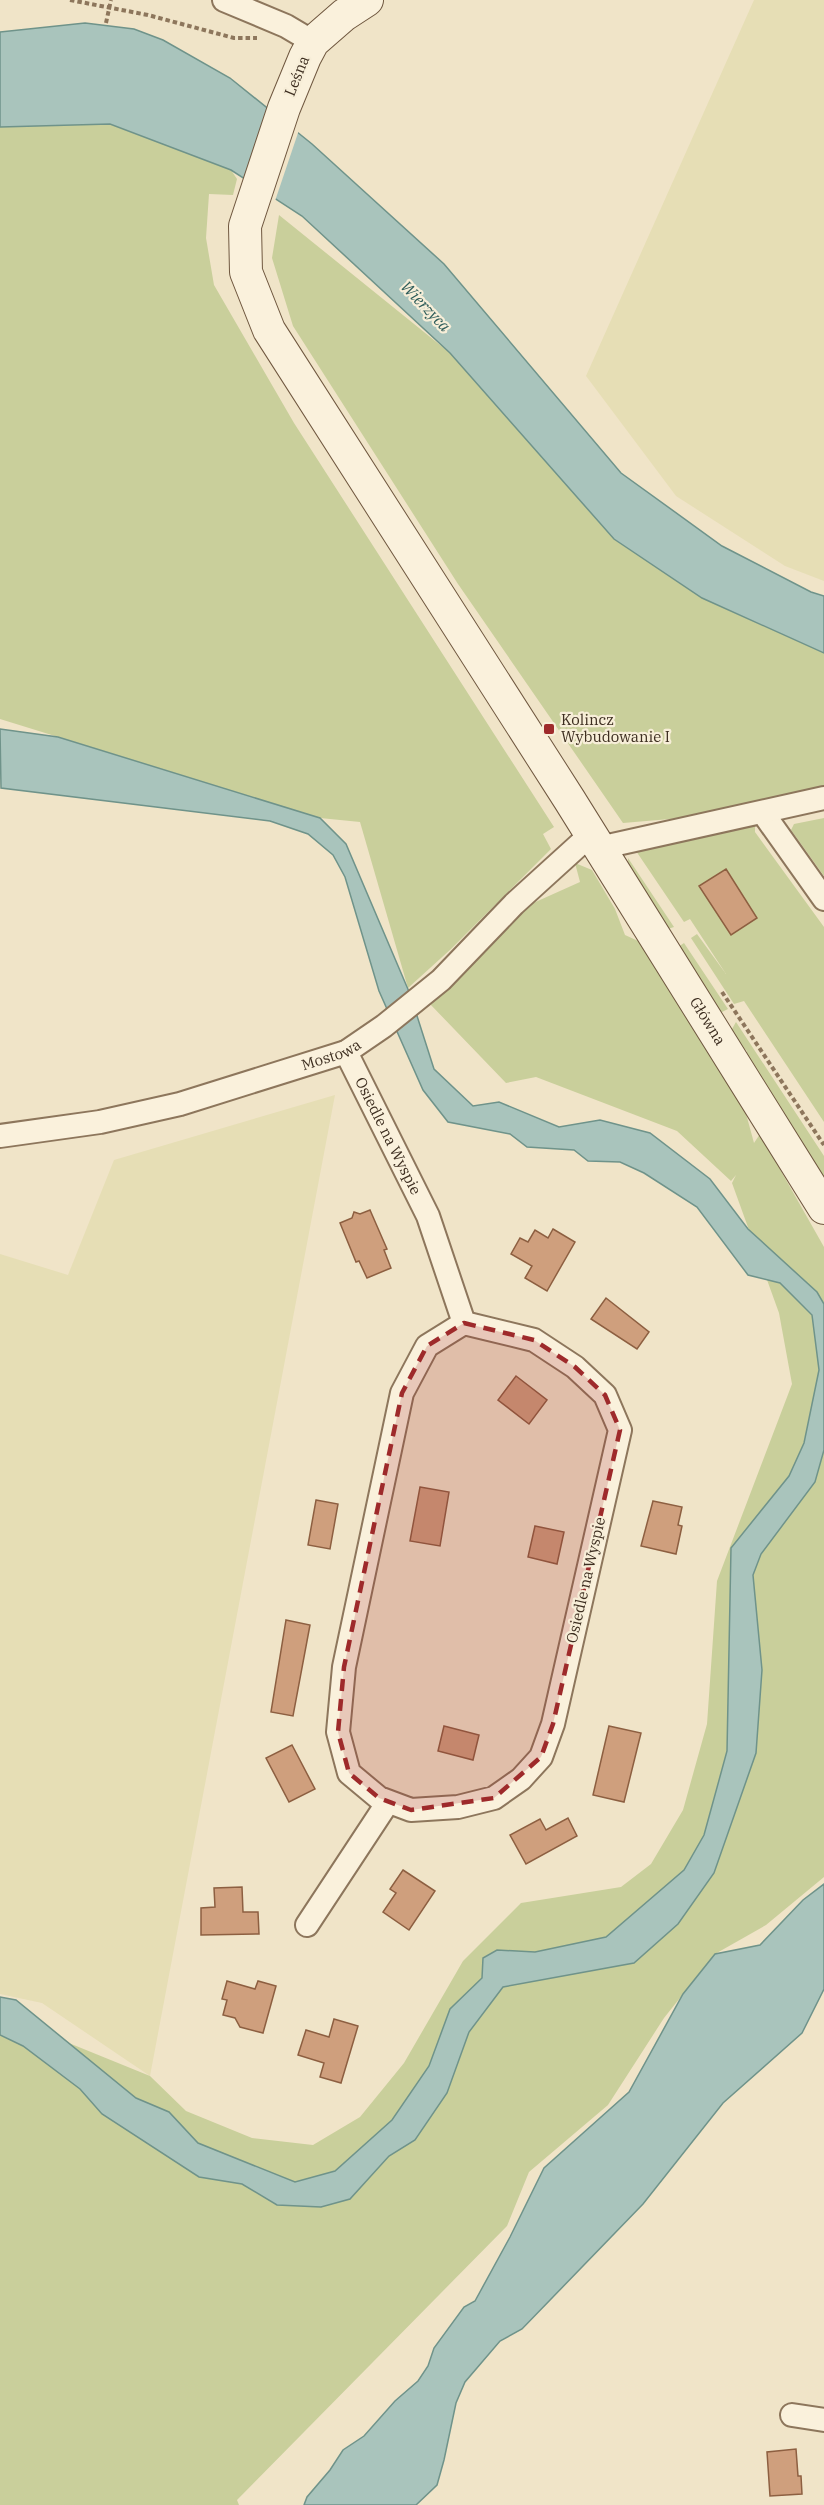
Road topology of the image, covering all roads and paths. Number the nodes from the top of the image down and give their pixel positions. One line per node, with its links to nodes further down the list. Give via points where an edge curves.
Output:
1 (70, 0): 5 (path)
2 (111, 0): 5 (path)
3 (224, 0): 8 (street)
4 (367, 0): 8 (street, Leśna)
5 (109, 8): 6 (path); 7 (path, via 234,38)
6 (106, 23)
7 (262, 37)
8 (313, 42): 9 (street, Leśna, via 284,108)
9 (257, 193): 12 (street, Główna, via 245,226 246,272 269,330)
10 (824, 798): 11 (street)
11 (763, 813): 12 (street); 13 (street)
12 (594, 841): 14 (street, Mostowa, via 514,904 441,980); 16 (street, Główna)
13 (824, 899)
14 (346, 1052): 15 (street, Mostowa, via 180,1104 100,1122); 17 (street, Osiedle na Wyspie, via 428,1216)
15 (0, 1136)
16 (824, 1209)
17 (464, 1323): 18 (street, Osiedle na Wyspie, via 427,1346 402,1393 344,1667 338,1732 349,1773); 18 (street, Osiedle na Wyspie, via 534,1340 574,1367 605,1395 620,1430 553,1724 541,1756 521,1779 494,1798 458,1807 411,1810)
18 (388, 1802): 19 (street)
19 (307, 1925)
20 (792, 2415): 21 (street)
21 (824, 2420)

